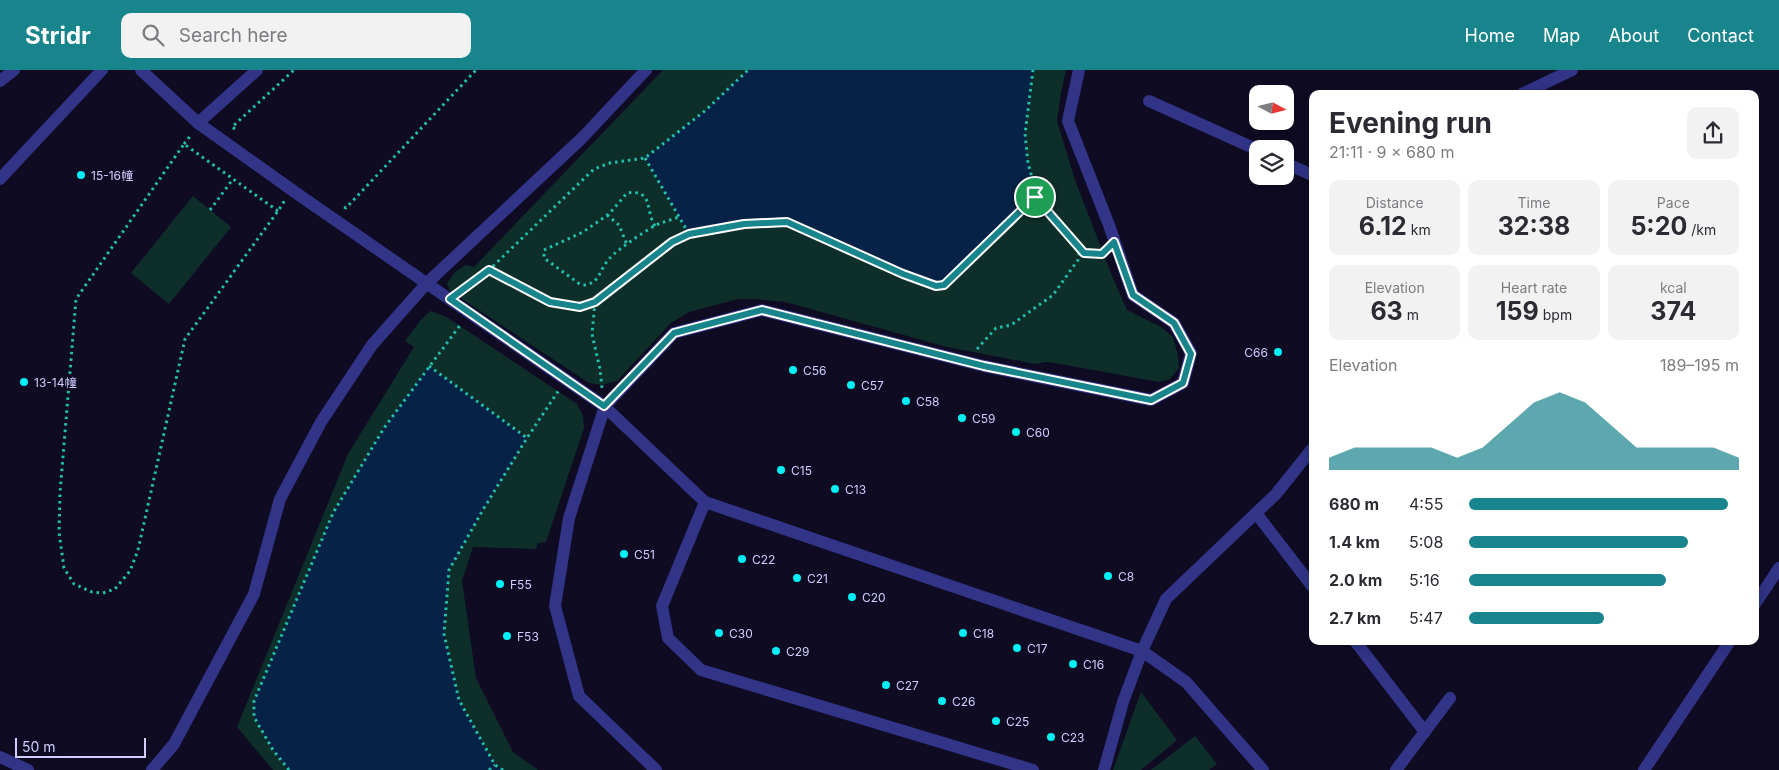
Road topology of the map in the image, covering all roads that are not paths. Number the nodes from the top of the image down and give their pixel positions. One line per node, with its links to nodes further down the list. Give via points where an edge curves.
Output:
1 (14, 70): 8 (street)
2 (102, 70): 15 (street)
3 (141, 70): 11 (street)
4 (257, 70): 11 (street)
5 (646, 70): 16 (street, via 582,138)
6 (1079, 70): 17 (street, via 1068,121 1133,295 1174,323 1191,354 1183,383 1151,400 971,363 762,310 674,333)
7 (1572, 70): 9 (street)
8 (0, 81)
9 (1530, 90)
10 (1149, 101): 12 (street)
11 (198, 123): 16 (street)
12 (1249, 146)
13 (1294, 167): 14 (street)
14 (1309, 174)
15 (0, 179)
16 (426, 283): 17 (street); 31 (street, via 372,345 321,422 280,499 254,594 174,744)
17 (604, 406): 19 (street); 32 (street, via 569,518 555,606 579,696)
18 (1309, 453): 20 (street)
19 (705, 502): 26 (street); 33 (street, via 662,606 668,638 700,670)
20 (1256, 513): 22 (street); 26 (street, via 1166,599)
21 (1779, 568): 23 (street)
22 (1309, 582)
23 (1759, 598)
24 (1358, 645): 28 (street)
25 (1727, 645): 37 (street)
26 (1142, 651): 34 (street, via 1123,702); 35 (street, via 1186,682)
27 (1450, 698): 28 (street)
28 (1425, 732): 36 (street)
29 (0, 757): 30 (street)
30 (28, 770)
31 (152, 770)
32 (656, 770)
33 (1033, 770)
34 (1104, 770)
35 (1262, 770)
36 (1396, 770)
37 (1644, 770)

